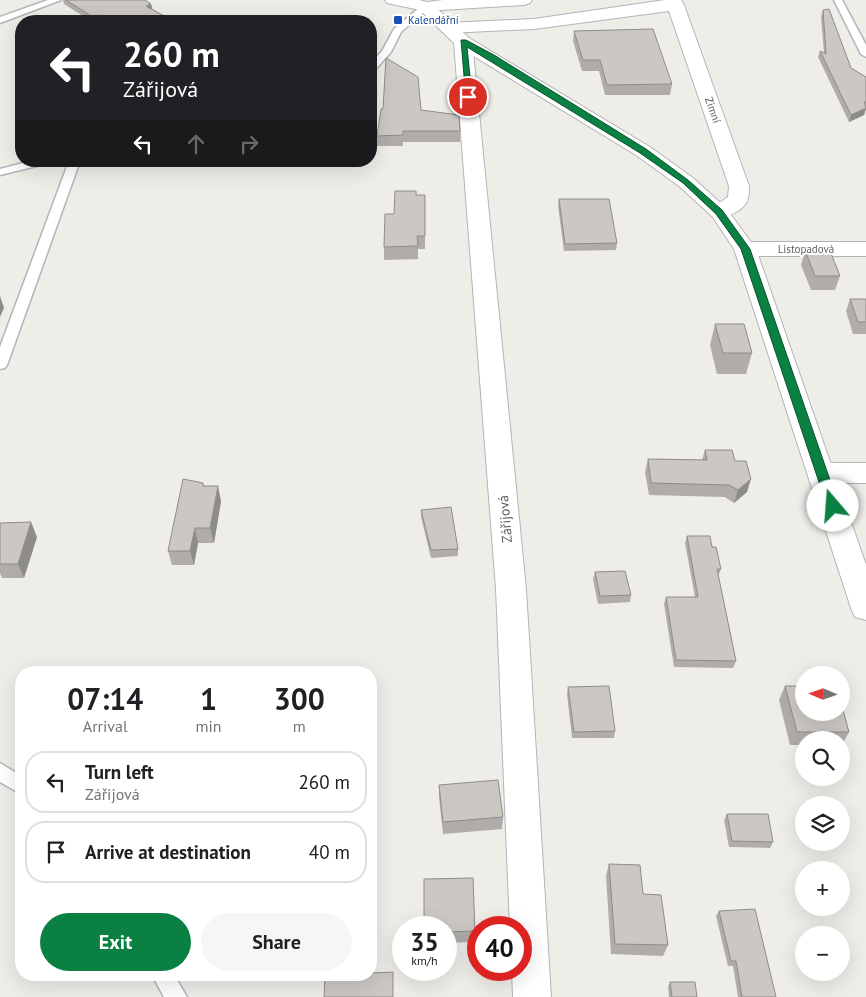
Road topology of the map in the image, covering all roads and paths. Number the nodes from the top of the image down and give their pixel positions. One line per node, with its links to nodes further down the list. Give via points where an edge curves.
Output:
1 (57, 0): 7 (lane)
2 (393, 0): 6 (street)
3 (524, 0): 6 (street)
4 (838, 0): 9 (lane)
5 (675, 3): 8 (street, via 542,24 486,28); 14 (street, Zimní, via 739,186 738,199)
6 (425, 6): 8 (street); 10 (lane, via 397,31)
7 (0, 20)
8 (456, 35): 14 (street, via 643,151 686,182); 25 (street, Zářijová, via 511,589)
9 (866, 54)
10 (377, 65)
11 (20, 167): 13 (lane)
12 (73, 167): 17 (lane)
13 (0, 172)
14 (719, 212): 15 (street)
15 (745, 249): 16 (street, Listopadová); 18 (street)
16 (866, 249)
17 (0, 365)
18 (822, 473): 19 (street); 20 (street)
19 (866, 473)
20 (866, 608)
21 (0, 771): 22 (lane)
22 (15, 782)
23 (166, 981): 24 (lane)
24 (176, 997)
25 (532, 997)

